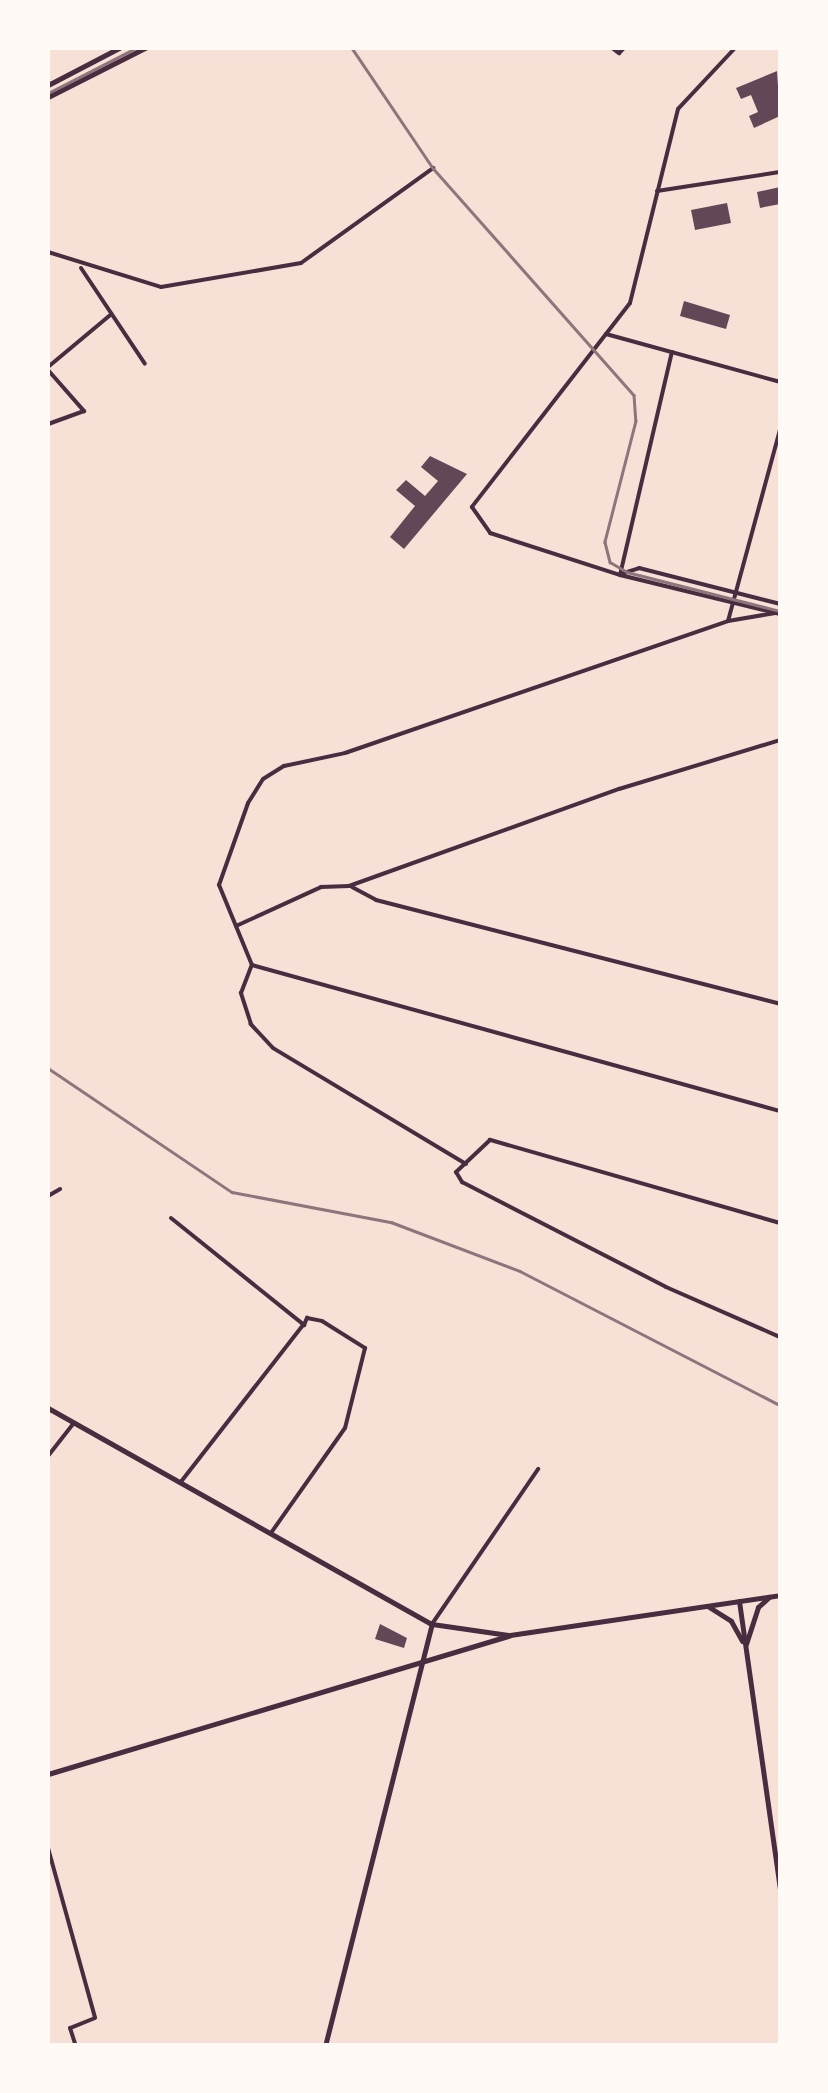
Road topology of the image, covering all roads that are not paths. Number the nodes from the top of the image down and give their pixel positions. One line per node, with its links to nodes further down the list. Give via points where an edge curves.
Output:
1 (119, 48): 6 (main road)
2 (145, 48): 7 (main road)
3 (612, 48): 4 (street)
4 (624, 48)
5 (735, 48): 10 (street, via 678,109)
6 (48, 85)
7 (48, 97)
8 (432, 168): 12 (street, via 301,263 161,287)
9 (780, 172): 10 (street)
10 (656, 191): 14 (street, via 643,271)
11 (48, 252): 12 (street)
12 (80, 267): 13 (street)
13 (111, 314): 16 (street); 17 (street)
14 (606, 334): 15 (street); 21 (street, via 472,507 490,532)
15 (672, 352): 18 (street); 21 (street)
16 (144, 364)
17 (48, 368): 19 (street, via 84,412)
18 (780, 382)
19 (48, 424)
20 (780, 429): 22 (street)
21 (620, 574): 22 (street, via 639,568); 23 (street)
22 (738, 593): 23 (street); 24 (street)
23 (736, 602): 25 (street); 26 (street)
24 (780, 604)
25 (778, 614): 26 (street)
26 (728, 621): 29 (street, via 345,753 284,766 263,779 219,885)
27 (780, 740): 28 (street)
28 (349, 886): 29 (street, via 321,887); 31 (street, via 376,900)
29 (236, 926): 30 (street)
30 (252, 965): 32 (street); 33 (street, via 241,993 251,1024 273,1048)
31 (780, 1004)
32 (780, 1111)
33 (466, 1164): 37 (street, via 490,1140); 39 (street, via 456,1172 462,1182 666,1287)
34 (60, 1189): 35 (street)
35 (48, 1196)
36 (170, 1218): 38 (street)
37 (780, 1223)
38 (304, 1324): 44 (street); 45 (street, via 307,1318 322,1321 365,1348 345,1428)
39 (780, 1337)
40 (48, 1408): 41 (main road)
41 (73, 1424): 42 (street); 44 (main road)
42 (48, 1456)
43 (538, 1470): 50 (street)
44 (180, 1483): 45 (main road)
45 (270, 1534): 50 (main road)
46 (780, 1596): 47 (main road)
47 (769, 1597): 48 (main road); 52 (main road, via 758,1607)
48 (739, 1601): 49 (main road); 52 (main road)
49 (706, 1606): 51 (main road); 52 (main road, via 731,1622)
50 (432, 1624): 51 (main road); 53 (main road)
51 (510, 1635): 53 (main road)
52 (745, 1647): 56 (main road)
53 (423, 1664): 54 (main road); 58 (main road)
54 (48, 1774)
55 (48, 1848): 57 (street, via 95,2018 70,2028)
56 (780, 1890)
57 (76, 2046)
58 (325, 2046)

